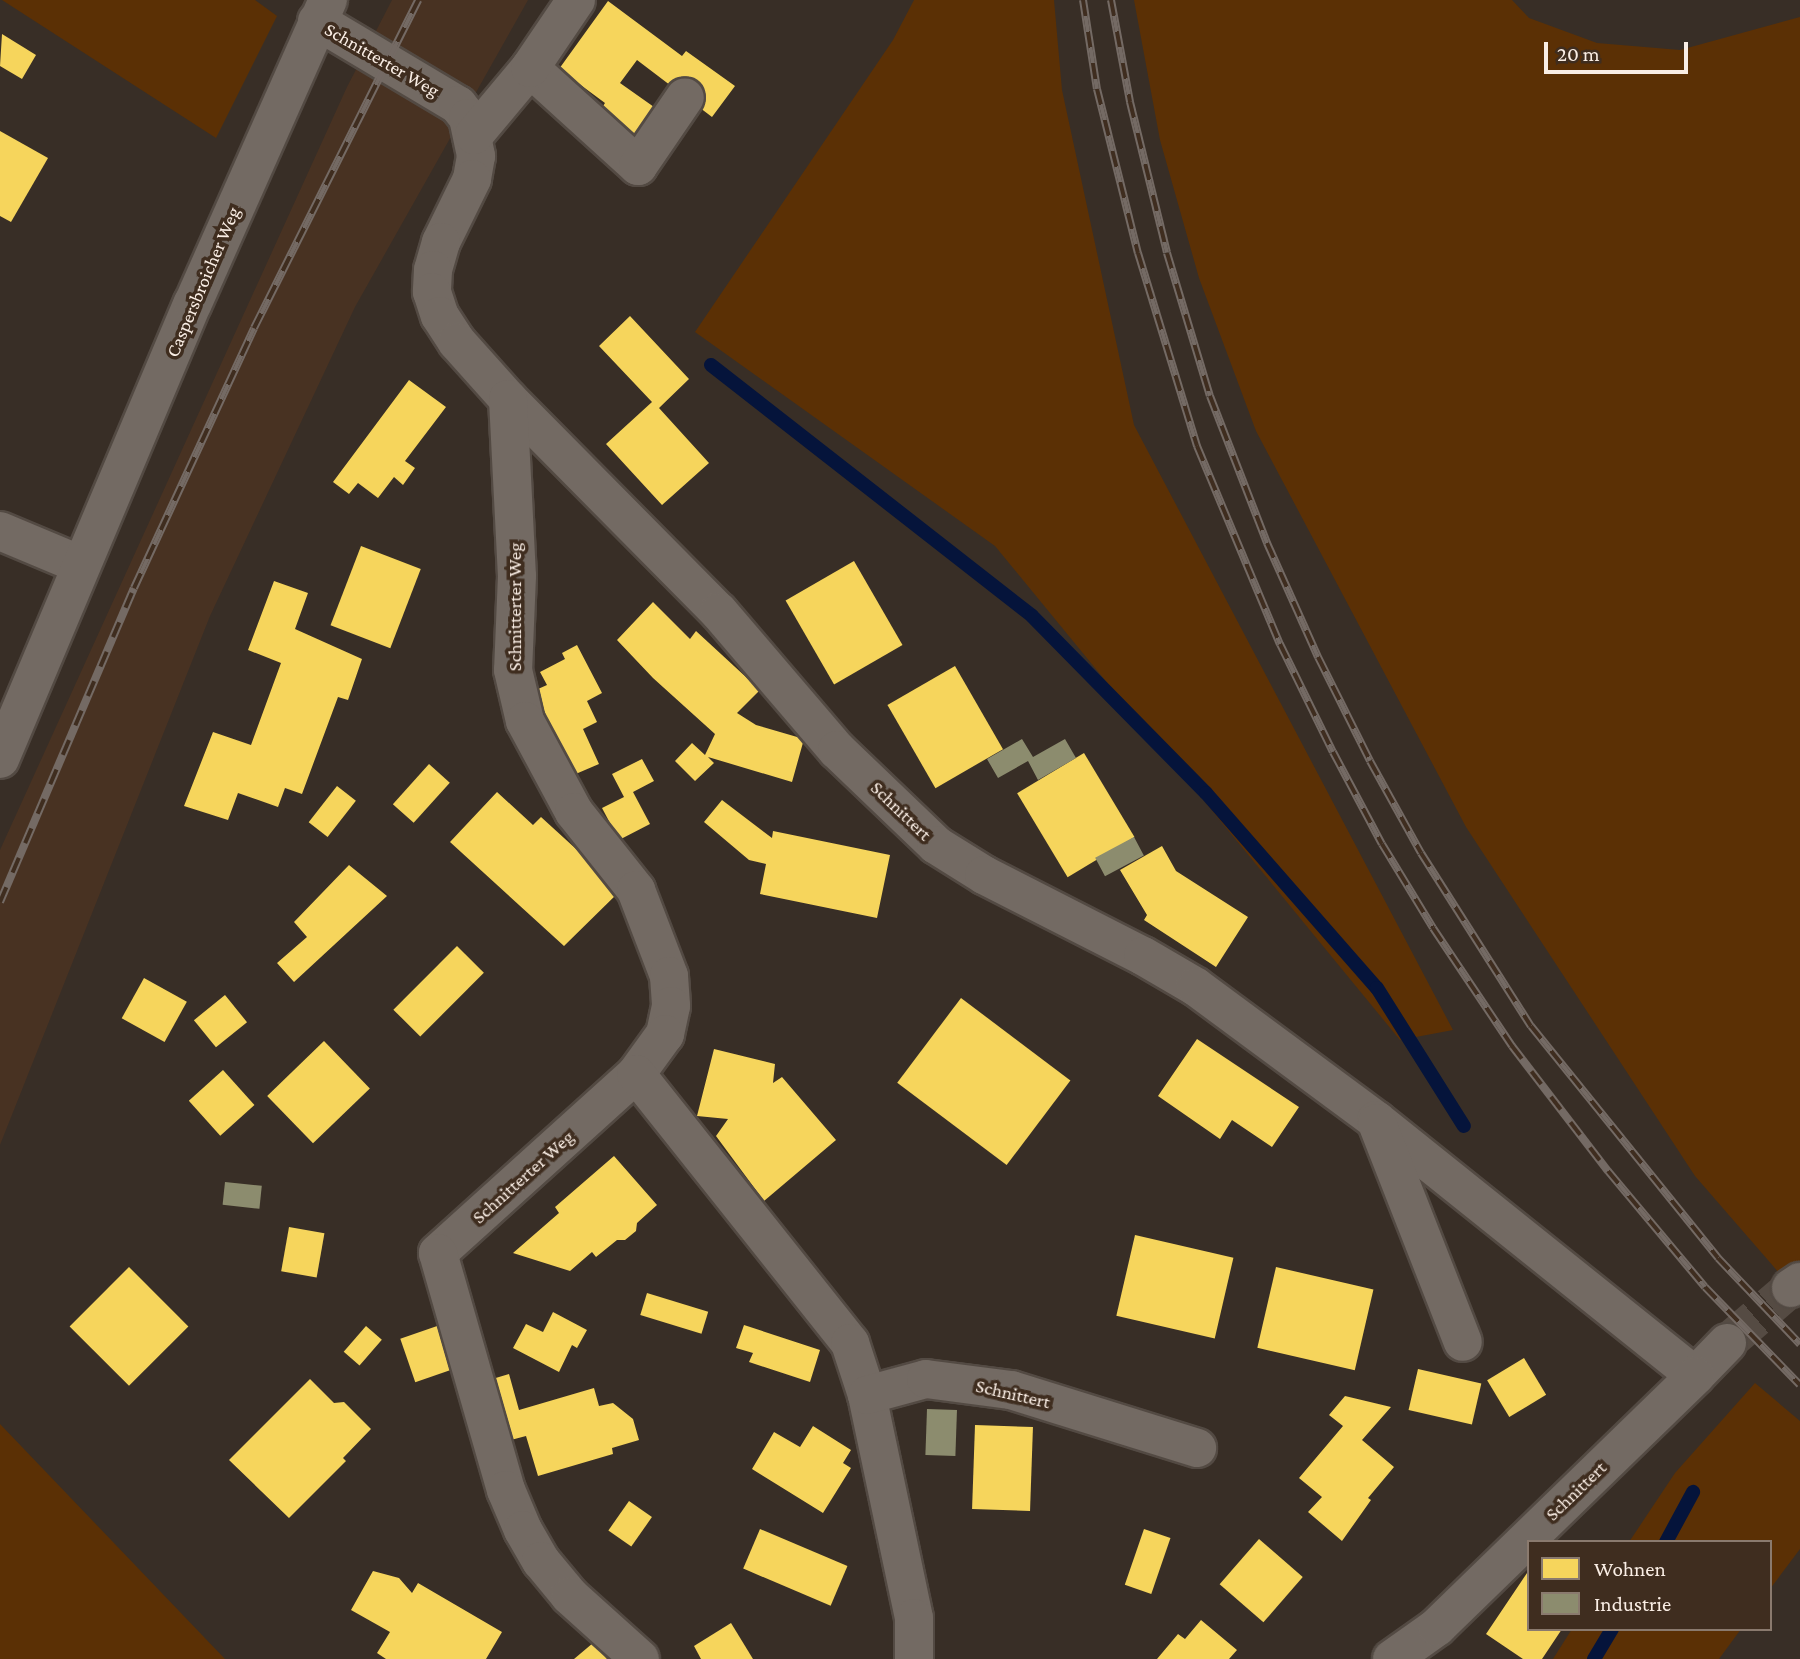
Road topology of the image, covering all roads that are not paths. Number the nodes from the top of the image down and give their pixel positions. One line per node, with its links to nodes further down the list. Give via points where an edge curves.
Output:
1 (576, 0): 3 (street)
2 (323, 11): 5 (street, Schnitterter Weg, via 458,105); 8 (street, Caspersbroicher Weg)
3 (530, 68): 4 (street, via 638,166); 5 (street)
4 (685, 97)
5 (474, 135): 6 (street, via 471,178 441,242 432,292 440,316 457,342)
6 (508, 399): 10 (street, Schnitterter Weg, via 517,576 513,670 524,721 574,812 636,890 669,976 671,1006 665,1034); 11 (street, Schnittert, via 719,612 837,750 936,845 1196,987)
7 (0, 531): 8 (street)
8 (81, 565): 9 (street, Caspersbroicher Weg)
9 (0, 759)
10 (636, 1074): 15 (street, via 850,1343); 17 (street, Schnitterter Weg, via 438,1254 506,1490 523,1530 541,1561 570,1595)
11 (1376, 1120): 12 (street); 14 (street, Schnittert)
12 (1463, 1342)
13 (1727, 1343): 14 (street, Schnittert)
14 (1695, 1376): 19 (street, Schnittert, via 1437,1627)
15 (867, 1395): 16 (street, Schnittert, via 926,1378 1012,1390); 18 (street, via 914,1618)
16 (1197, 1448)
17 (640, 1659)
18 (914, 1659)
19 (1392, 1659)

